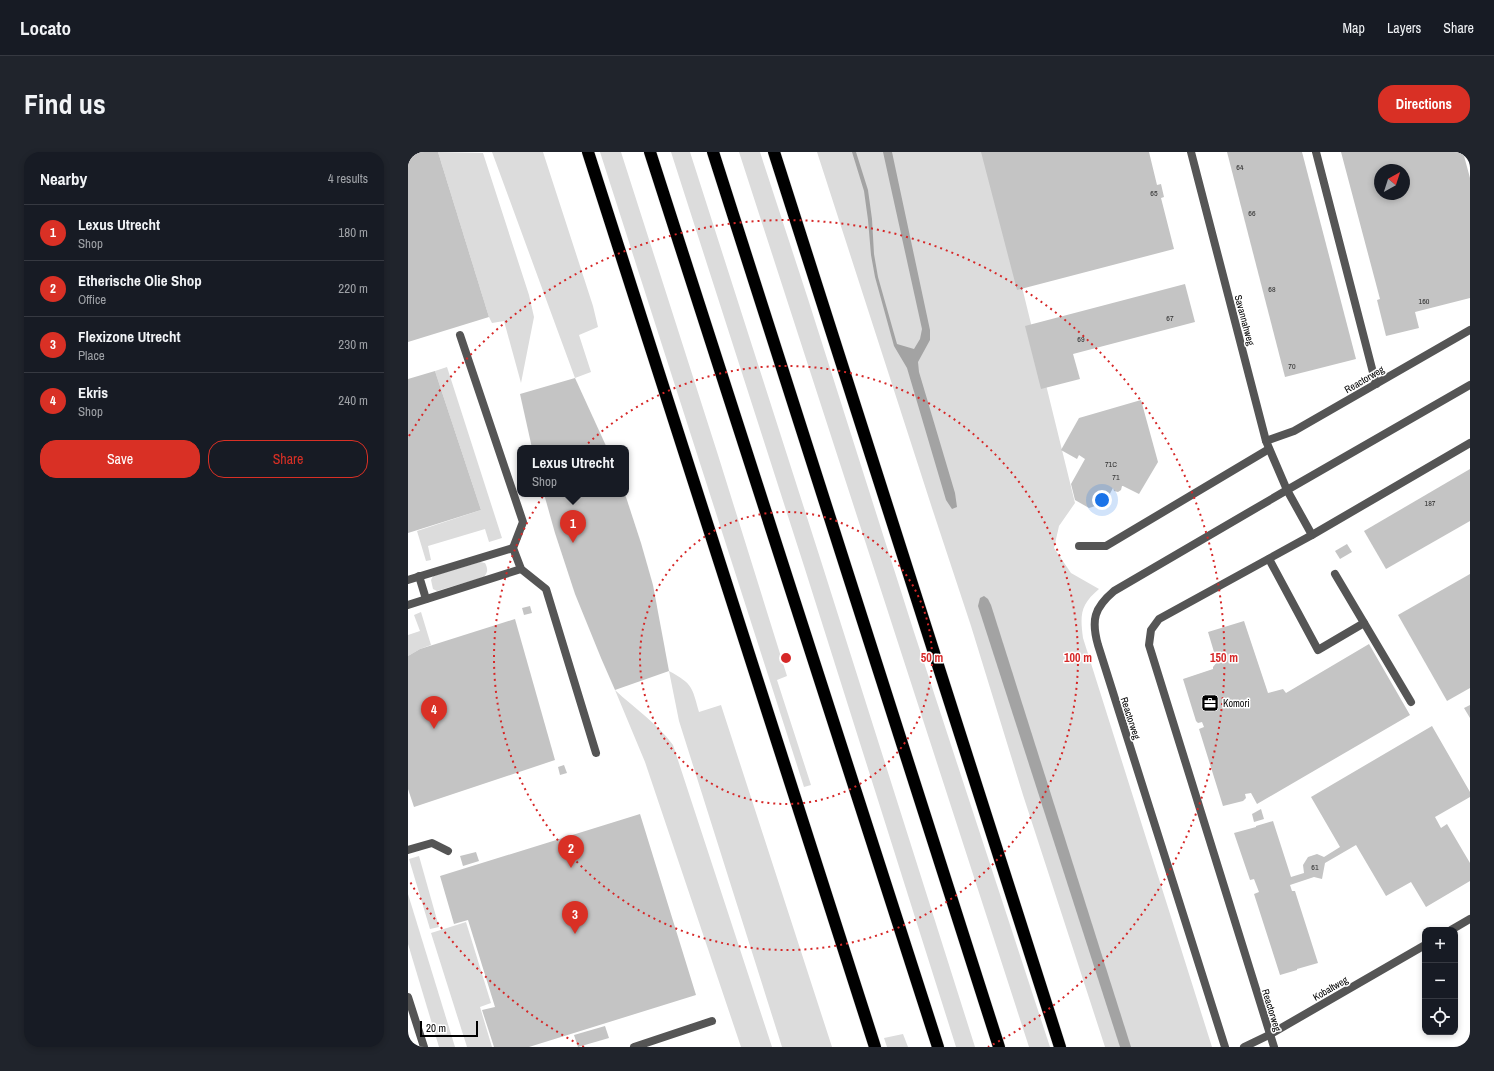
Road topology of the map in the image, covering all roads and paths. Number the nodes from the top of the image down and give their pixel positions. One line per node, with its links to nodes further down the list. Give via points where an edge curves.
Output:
1 (588, 152): 38 (highway)
2 (650, 152): 39 (highway)
3 (713, 152): 40 (highway)
4 (774, 152): 41 (highway)
5 (1191, 152): 11 (street, Savannahweg)
6 (1316, 152): 9 (street)
7 (1470, 330): 9 (street, Reactorweg)
8 (460, 335): 17 (street, via 522,522)
9 (1376, 384): 11 (street, Reactorweg, via 1294,431)
10 (1470, 385): 14 (street, Reactorweg)
11 (1266, 441): 13 (street, Savannahweg)
12 (1470, 443): 15 (street, Reactorweg)
13 (1269, 449): 14 (street, Savannahweg); 16 (street, via 1106,546)
14 (1287, 490): 15 (street); 42 (street, Reactorweg, via 1114,591 1097,609 1094,620 1098,645)
15 (1312, 535): 18 (street, Reactorweg)
16 (1079, 546)
17 (513, 548): 19 (street); 21 (street)
18 (1269, 558): 25 (street, via 1318,650); 35 (street, Reactorweg, via 1159,619 1151,630 1149,645)
19 (521, 569): 23 (street); 27 (street, via 546,589)
20 (1336, 574): 25 (street)
21 (419, 576): 22 (street); 23 (street)
22 (408, 580)
23 (426, 599): 24 (street)
24 (408, 605)
25 (1364, 623): 26 (street)
26 (1412, 702)
27 (596, 753)
28 (408, 850): 29 (street, via 432,843)
29 (448, 851)
30 (1470, 919): 31 (street)
31 (1456, 927)
32 (1422, 947): 35 (street, Kobaltweg)
33 (409, 1002): 36 (street)
34 (712, 1021): 37 (street)
35 (1270, 1034): 43 (street, Kobaltweg); 44 (street, Reactorweg)
36 (424, 1047)
37 (634, 1047)
38 (875, 1047)
39 (938, 1047)
40 (999, 1047)
41 (1060, 1047)
42 (1225, 1047)
43 (1244, 1047)
44 (1274, 1047)

